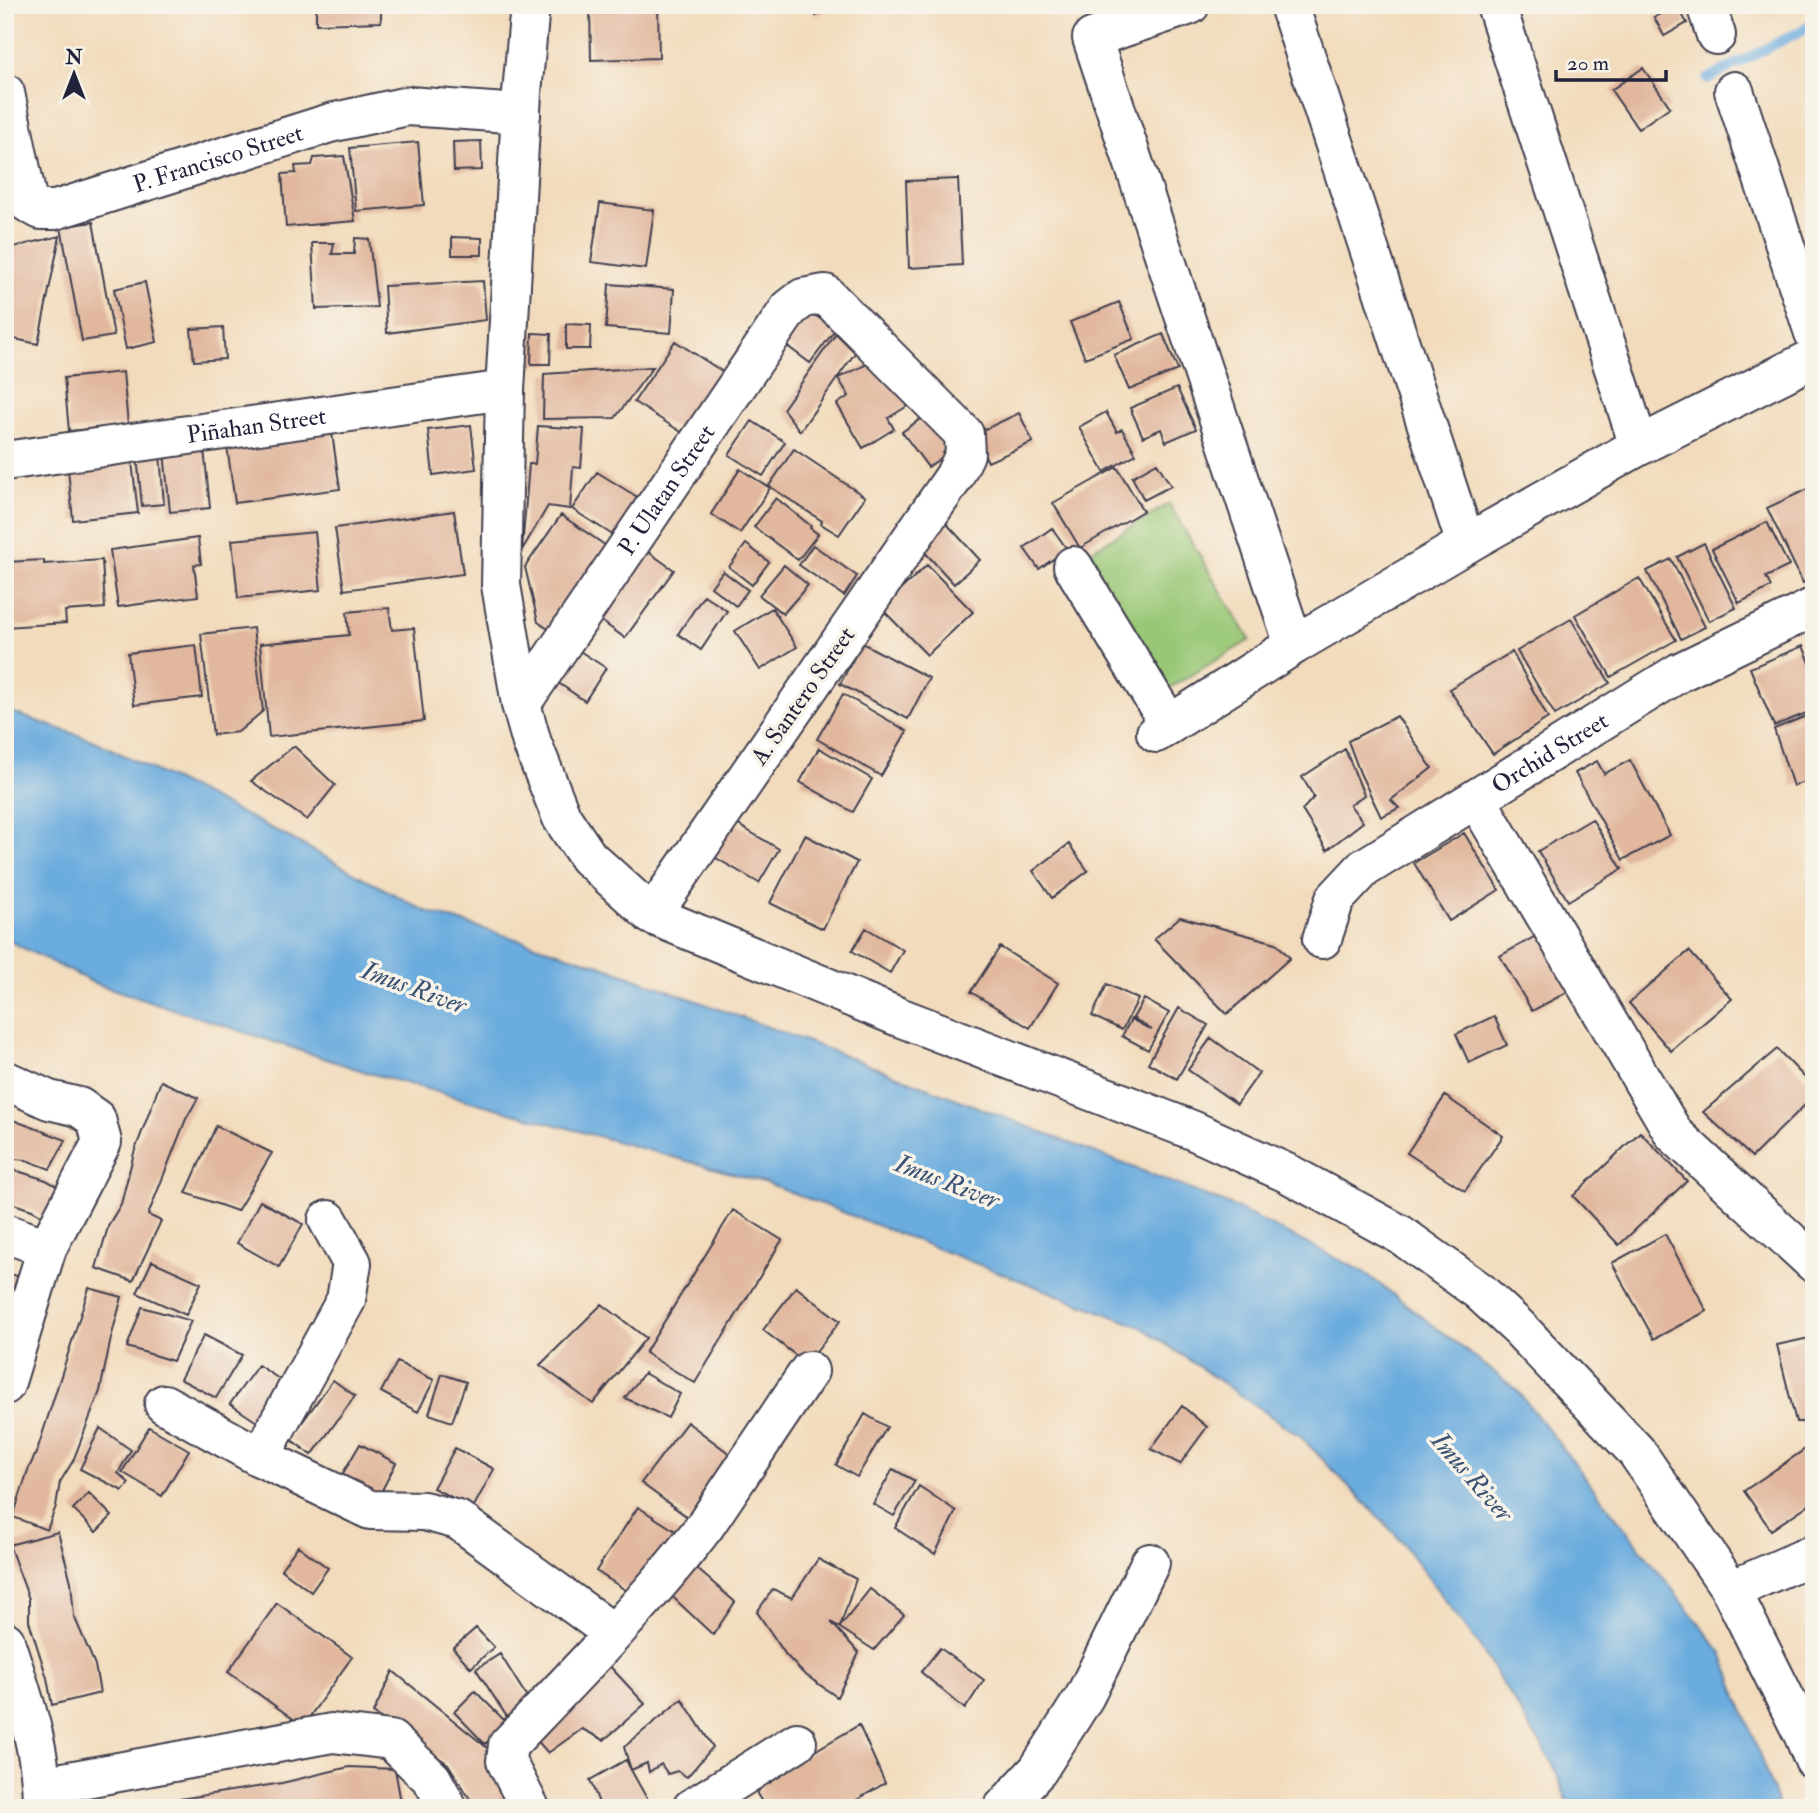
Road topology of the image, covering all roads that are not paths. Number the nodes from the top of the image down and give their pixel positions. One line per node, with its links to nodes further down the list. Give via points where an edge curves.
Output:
1 (530, 5): 7 (street)
2 (1190, 5): 17 (street, via 1092,38)
3 (1289, 5): 14 (street)
4 (1496, 5): 12 (street)
5 (1734, 91): 9 (street)
6 (5, 93): 7 (street, P. Francisco Street, via 28,203 41,210 55,210 330,123 408,106)
7 (521, 114): 11 (street)
8 (825, 294): 18 (street, P. Ulatan Street, via 803,298 789,309); 20 (street, A. Santero Street, via 964,434 965,454 954,477)
9 (1814, 333)
10 (1814, 358): 12 (street)
11 (505, 390): 13 (street, Piñahan Street); 18 (street, via 501,585)
12 (1639, 446): 14 (street)
13 (5, 461)
14 (1466, 544): 17 (street)
15 (1073, 566): 17 (street, via 1163,728)
16 (1814, 607): 19 (street, Orchid Street, via 1680,672)
17 (1294, 645)
18 (521, 704): 20 (street, via 562,818 588,857)
19 (1477, 800): 21 (street, Orchid Street, via 1364,868 1335,899); 26 (street, via 1674,1134)
20 (652, 915): 33 (street, via 899,1017 1192,1129 1289,1174 1401,1235 1479,1290 1636,1451)
21 (1322, 939)
22 (5, 1080): 25 (street, via 49,1100 79,1107 96,1119 102,1142)
23 (328, 1220): 30 (street, via 352,1263 346,1300)
24 (5, 1233): 25 (street)
25 (47, 1248): 28 (street)
26 (1814, 1263)
27 (809, 1371): 34 (street, via 705,1526 643,1604)
28 (5, 1385)
29 (164, 1404): 30 (street)
30 (260, 1457): 34 (street, via 370,1510 424,1511 458,1520)
31 (1814, 1554): 33 (street)
32 (1150, 1563): 42 (street, via 1085,1696 1038,1770)
33 (1731, 1590): 37 (street)
34 (613, 1633): 40 (street, via 508,1745 506,1761)
35 (5, 1641): 38 (street, via 31,1723)
36 (797, 1742): 41 (street)
37 (1814, 1760)
38 (42, 1797): 39 (street, via 332,1733 391,1740 432,1779)
39 (448, 1808)
40 (530, 1808)
41 (692, 1808)
42 (1003, 1808)

